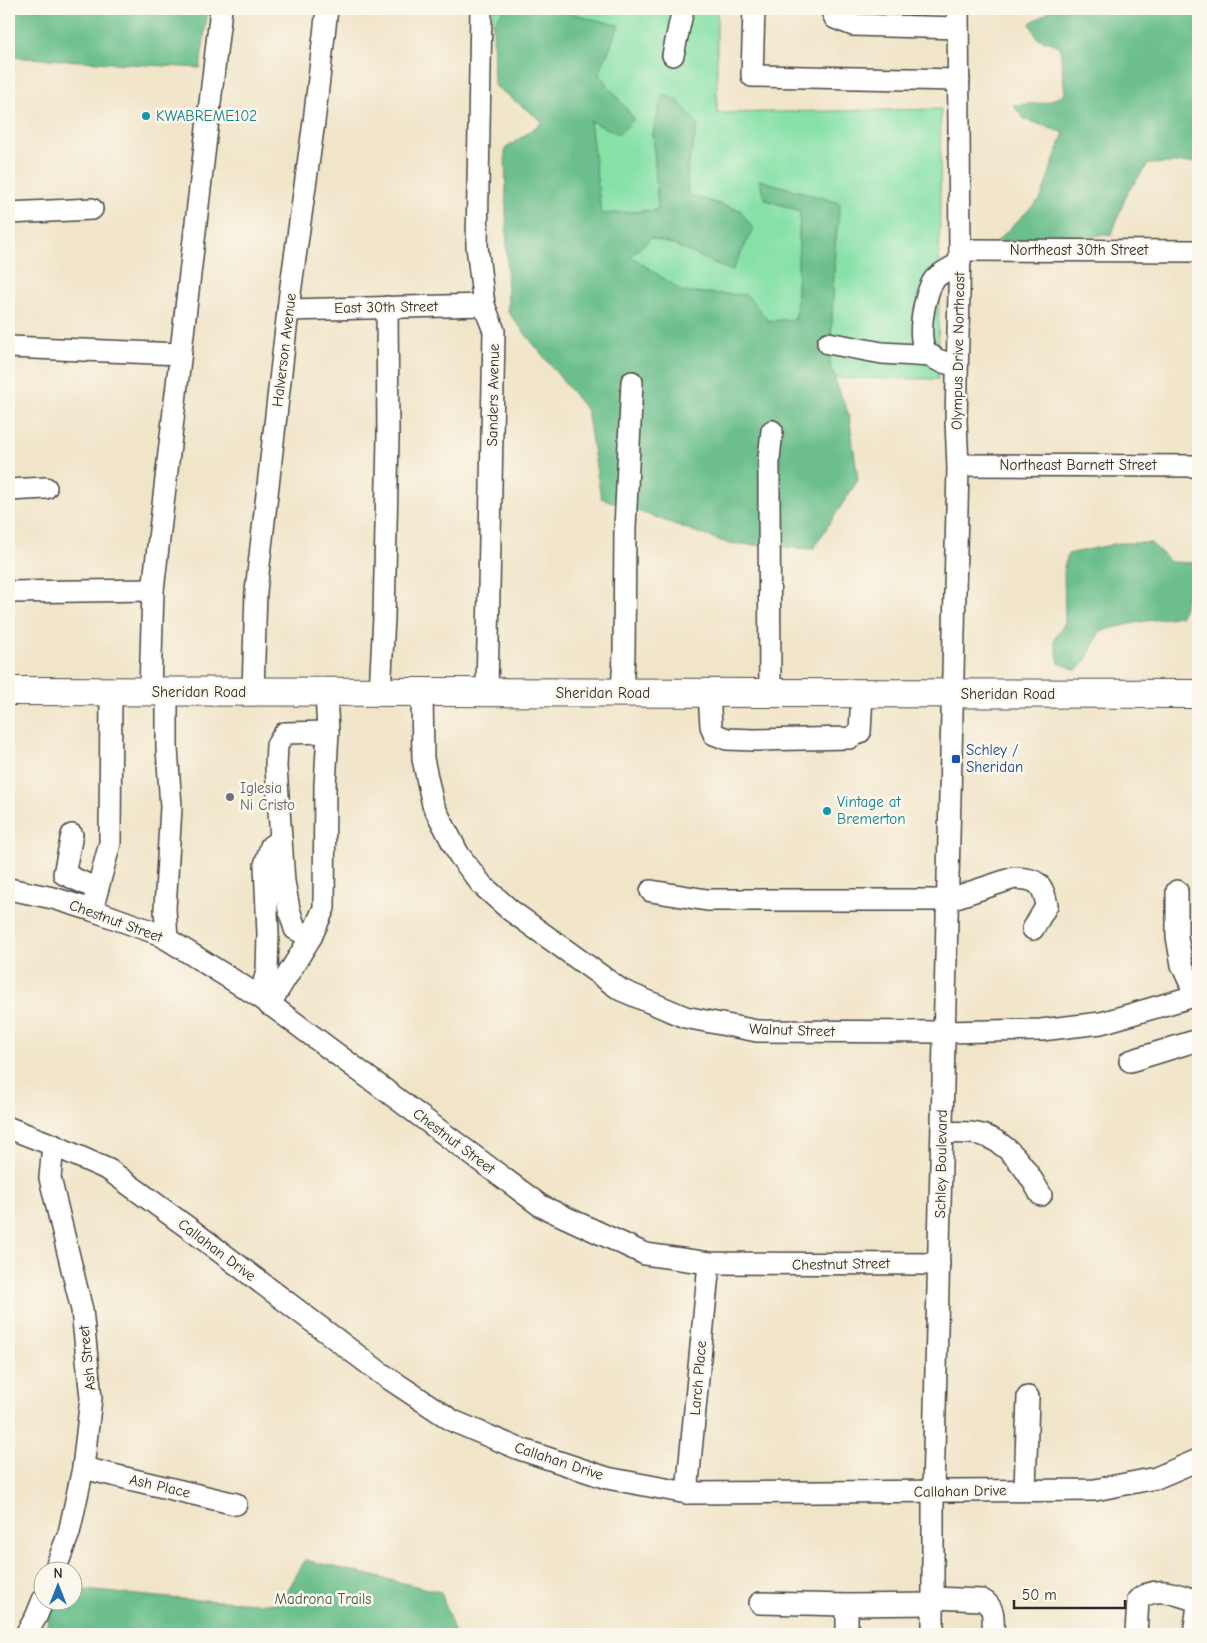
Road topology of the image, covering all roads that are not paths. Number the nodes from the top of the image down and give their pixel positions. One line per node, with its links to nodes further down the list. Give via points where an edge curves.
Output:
1 (221, 9): 19 (street)
2 (327, 9): 16 (street, Halverson Avenue)
3 (481, 9): 14 (street, Sanders Avenue, via 477,246)
4 (683, 9): 8 (street)
5 (754, 9): 9 (street, via 752,76)
6 (831, 9): 7 (street, via 836,18 853,25)
7 (958, 19): 9 (street, Olympus Drive Northeast)
8 (672, 56)
9 (959, 80): 13 (street, Olympus Drive Northeast)
10 (92, 209): 11 (street)
11 (9, 213)
12 (1198, 251): 13 (street, Northeast 30th Street)
13 (960, 256): 20 (street, via 934,279 924,306 921,340); 21 (street, Olympus Drive Northeast)
14 (484, 305): 15 (street, East 30th Street); 37 (street, Sanders Avenue, via 494,332)
15 (387, 307): 16 (street, East 30th Street); 35 (street, via 388,437)
16 (288, 310): 33 (street, Halverson Avenue, via 256,591)
17 (828, 343): 20 (street, via 882,353)
18 (9, 347): 19 (street)
19 (180, 354): 28 (street)
20 (932, 356): 21 (street)
21 (957, 366): 24 (street, Olympus Drive Northeast)
22 (632, 382): 38 (street)
23 (772, 432): 40 (street, via 769,458)
24 (958, 465): 25 (street, Northeast Barnett Street); 42 (street, Olympus Drive Northeast)
25 (1198, 466)
26 (46, 488): 27 (street)
27 (9, 490)
28 (152, 590): 29 (street); 32 (street)
29 (9, 592)
30 (9, 691): 31 (main road, Sheridan Road)
31 (111, 691): 32 (main road, Sheridan Road); 48 (street, via 110,843)
32 (158, 691): 33 (main road, Sheridan Road); 55 (street, via 167,748 171,807 165,909)
33 (253, 692): 34 (main road, Sheridan Road)
34 (326, 692): 35 (main road, Sheridan Road); 44 (street)
35 (380, 692): 36 (main road, Sheridan Road)
36 (422, 692): 37 (main road, Sheridan Road); 58 (street, Walnut Street, via 423,759 433,805 459,855 482,884 510,910 622,990 685,1017 757,1031)
37 (487, 692): 38 (main road, Sheridan Road)
38 (622, 693): 39 (main road, Sheridan Road)
39 (709, 693): 40 (main road, Sheridan Road); 41 (street, via 714,734 728,739 754,740 850,738 860,732)
40 (770, 693): 41 (main road, Sheridan Road)
41 (862, 694): 42 (main road, Sheridan Road)
42 (952, 694): 43 (main road, Sheridan Road); 51 (street, Schley Boulevard)
43 (1198, 694)
44 (328, 732): 46 (street, via 285,733 277,745); 54 (street, via 324,908)
45 (72, 835): 48 (street, via 64,874)
46 (281, 840): 54 (street, via 288,909 295,929); 57 (street, via 271,846 265,865 268,934)
47 (9, 889): 52 (street, Chestnut Street)
48 (97, 889): 52 (street)
49 (651, 891): 51 (street, via 707,900)
50 (1177, 891): 56 (street, via 1177,937 1182,966)
51 (947, 900): 53 (street, via 1014,878 1037,881 1047,904); 58 (street, Schley Boulevard)
52 (92, 910): 55 (street, Chestnut Street)
53 (1033, 929)
54 (311, 938): 57 (street)
55 (167, 939): 57 (street, Chestnut Street)
56 (1197, 995): 58 (street, Walnut Street, via 1101,1023 1041,1030)
57 (264, 1001): 65 (street, Chestnut Street, via 541,1206 645,1254)
58 (944, 1032): 62 (street, Schley Boulevard)
59 (1198, 1040): 60 (street)
60 (1130, 1061)
61 (9, 1128): 63 (street, Callahan Drive)
62 (943, 1132): 64 (street, via 977,1134 1003,1145 1028,1172); 66 (street, Schley Boulevard)
63 (53, 1145): 69 (street, Ash Street, via 50,1178 82,1310 91,1398); 72 (street, Callahan Drive, via 109,1170 382,1374 453,1421 517,1448 607,1478)
64 (1041, 1195)
65 (709, 1263): 66 (street, Chestnut Street); 72 (street, Larch Place)
66 (939, 1264): 71 (street, Schley Boulevard)
67 (1028, 1397): 70 (street)
68 (1198, 1460): 70 (street, Callahan Drive, via 1156,1478 1095,1490)
69 (83, 1468): 73 (street, Ash Place); 74 (street, Ash Street, via 70,1533)
70 (1025, 1490): 71 (street, Callahan Drive)
71 (933, 1492): 72 (street, Callahan Drive); 75 (street, Schley Boulevard)
72 (687, 1493)
73 (236, 1504)
74 (59, 1560)
75 (934, 1601): 78 (street); 82 (street, Schley Boulevard); 83 (street, via 982,1600 988,1603 993,1612)
76 (760, 1603): 78 (street)
77 (1198, 1603): 84 (street, via 1163,1591 1146,1593 1138,1600); 85 (street)
78 (846, 1605): 81 (street)
79 (39, 1610): 80 (street)
80 (26, 1634)
81 (847, 1634)
82 (933, 1634)
83 (993, 1634)
84 (1136, 1634)
85 (1194, 1634)

